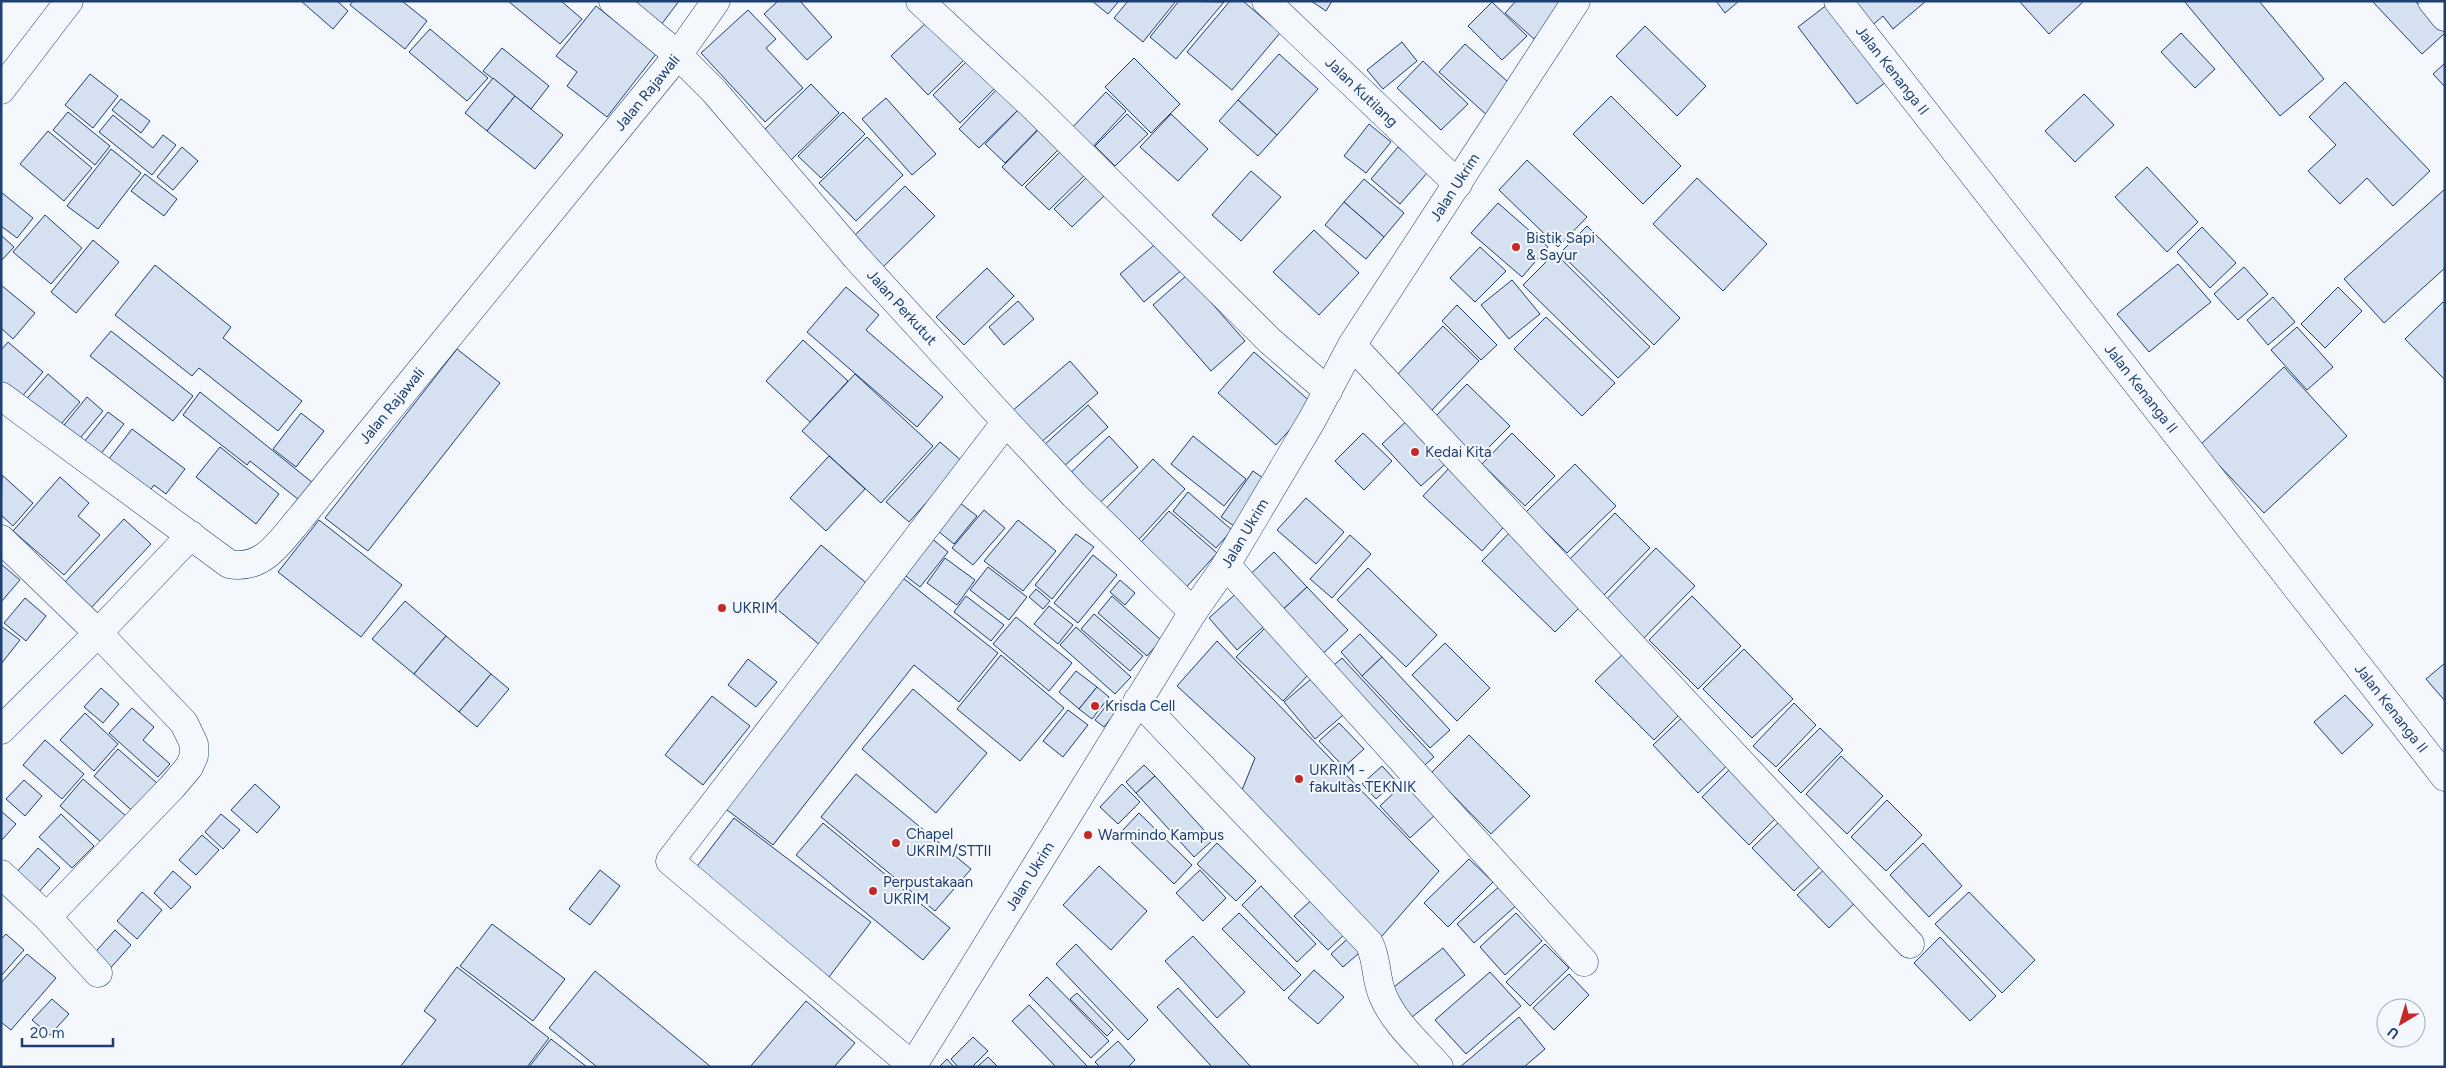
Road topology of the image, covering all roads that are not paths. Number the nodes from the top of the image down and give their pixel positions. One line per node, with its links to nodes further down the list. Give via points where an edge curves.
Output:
1 (69, 1): 11 (street)
2 (613, 1): 10 (street, Jalan Perkutut)
3 (716, 1): 10 (street, Jalan Rajawali)
4 (920, 1): 14 (street, via 1033,106 1270,341)
5 (1266, 1): 12 (street, Jalan Kutilang)
6 (1576, 1): 12 (street, Jalan Ukrim)
7 (1838, 1): 24 (street, Jalan Kenanga II)
8 (2432, 1): 9 (street)
9 (2445, 17)
10 (678, 55): 16 (street, Jalan Perkutut, via 714,91 856,257); 17 (street, Jalan Rajawali, via 302,516 266,555 250,565 229,564)
11 (1, 90)
12 (1458, 184): 13 (street, Jalan Ukrim)
13 (1352, 345): 14 (street, Jalan Ukrim); 27 (street)
14 (1328, 391): 19 (street, Jalan Ukrim)
15 (1, 396): 17 (street, Jalan Rajawali)
16 (1006, 422): 20 (street, Jalan Perkutut, via 1074,495); 30 (street, via 670,861)
17 (191, 535): 21 (street)
18 (1, 539): 21 (street)
19 (1226, 565): 20 (street, Jalan Ukrim); 28 (street)
20 (1193, 612): 22 (street, Jalan Ukrim)
21 (98, 633): 23 (street); 26 (street, via 184,724 194,744 194,756 190,767 172,787)
22 (1138, 700): 30 (street, Jalan Ukrim); 31 (street, via 1369,943 1383,996 1398,1020)
23 (1, 730)
24 (2445, 777)
25 (1, 874): 26 (street)
26 (47, 917): 29 (street)
27 (1910, 944)
28 (1584, 962)
29 (98, 973)
30 (913, 1066)
31 (1439, 1067)

